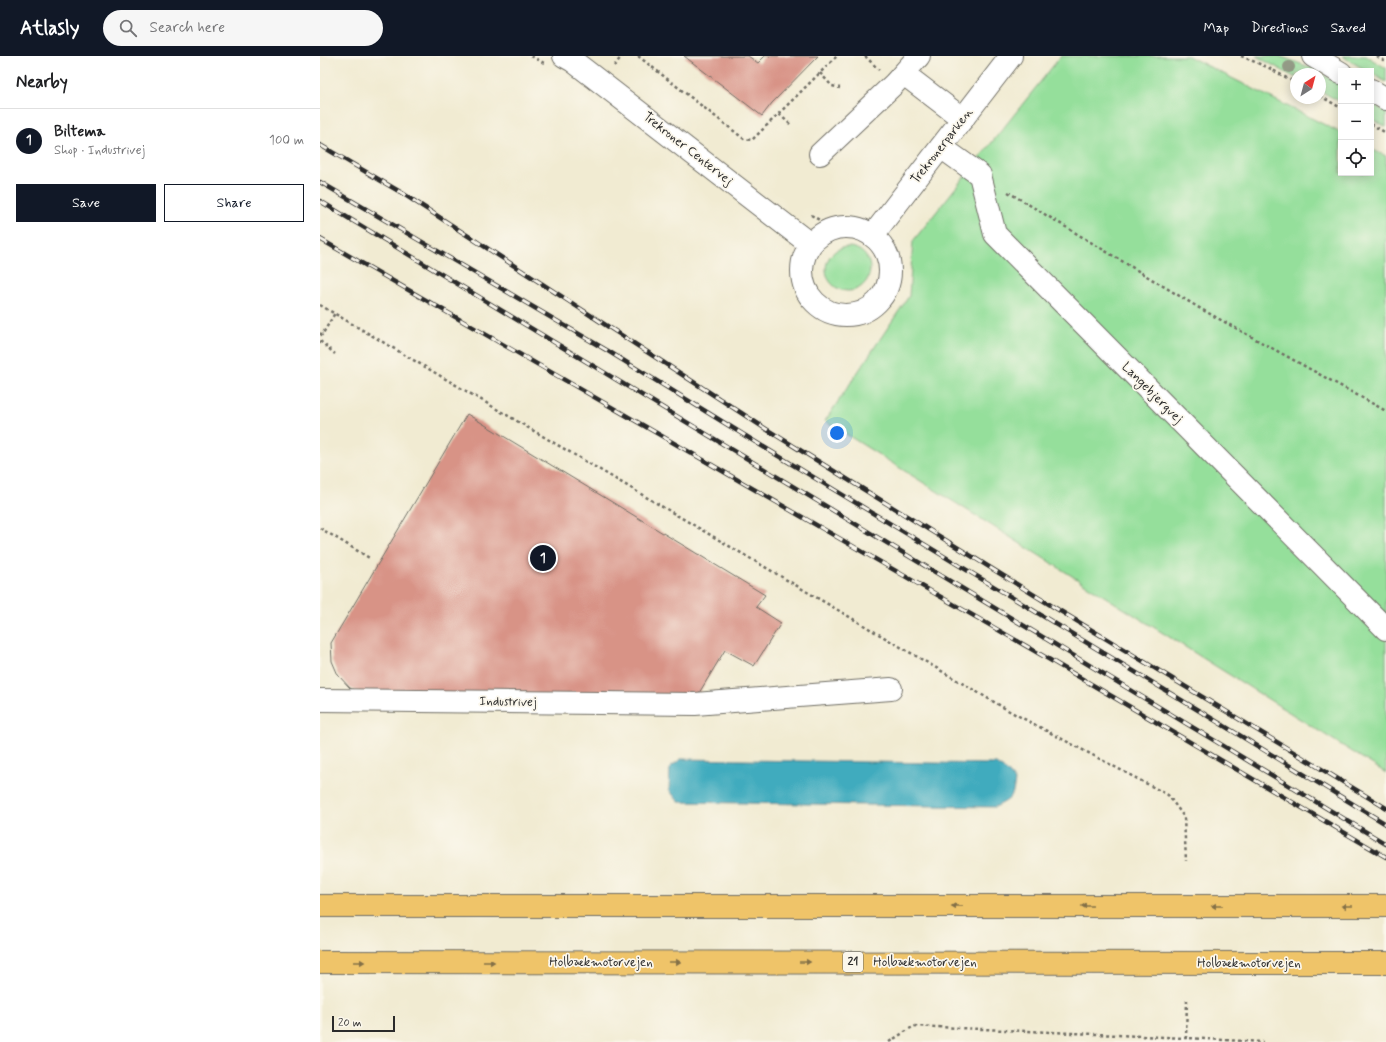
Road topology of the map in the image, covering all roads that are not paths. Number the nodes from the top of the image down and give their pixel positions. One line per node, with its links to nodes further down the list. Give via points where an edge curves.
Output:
1 (564, 56): 13 (street, Trekroner Centervej)
2 (919, 56): 6 (street)
3 (1011, 56): 9 (street, Trekronerparken)
4 (1313, 56): 5 (street)
5 (1338, 71)
6 (904, 74): 9 (street); 11 (street)
7 (1374, 92): 8 (street)
8 (1386, 99)
9 (962, 119): 10 (street, Trekronerparken)
10 (941, 147): 12 (street, Trekronerparken); 14 (street, Langebjergvej, via 980,175 995,234)
11 (820, 154)
12 (873, 235): 13 (street, via 847,226 833,228); 13 (street, via 888,256 889,282 884,294 875,304 864,311 852,314 826,310 815,303 807,293 802,281 802,268 804,255)
13 (810, 244)
14 (1386, 629)
15 (892, 689): 16 (street, Industrivej, via 695,704)
16 (320, 700)
17 (326, 905): 18 (highway, one-way to 17)
18 (1386, 906)
19 (320, 962): 20 (highway, Holbækmotorvejen / 21, one-way to 20)
20 (1386, 963)

